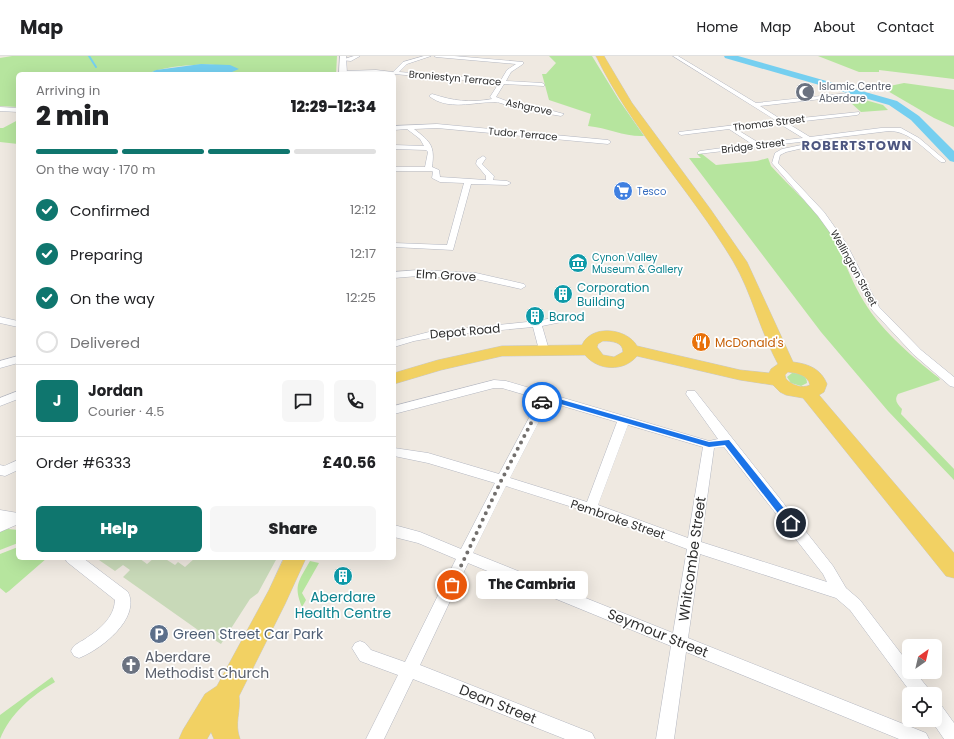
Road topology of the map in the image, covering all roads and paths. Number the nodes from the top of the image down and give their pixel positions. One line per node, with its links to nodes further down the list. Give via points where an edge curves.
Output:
1 (358, 56): 7 (street, via 351,60)
2 (429, 56): 9 (street, via 405,62)
3 (436, 56): 6 (street)
4 (600, 56): 52 (main road, via 617,89 740,262 755,290 774,341)
5 (675, 56): 16 (street)
6 (460, 57): 11 (street, via 521,63 509,71)
7 (343, 58): 8 (main road)
8 (343, 72)
9 (396, 72)
10 (396, 73): 11 (street, Broniestyn Terrace)
11 (501, 82): 12 (street, Broniestyn Terrace); 15 (street, Ashgrove, via 493,97)
12 (542, 85)
13 (847, 94): 16 (street)
14 (432, 96): 15 (street, Ashgrove, via 443,102 481,104)
15 (497, 100): 20 (street, Ashgrove, via 515,106)
16 (756, 105): 21 (street)
17 (0, 109): 18 (main road)
18 (16, 110)
19 (857, 113): 21 (street, Thomas Street)
20 (561, 114)
21 (781, 121): 24 (street, Thomas Street); 26 (street)
22 (396, 126): 23 (street, Tudor Terrace)
23 (409, 128): 27 (street, Tudor Terrace, via 437,126); 30 (street, via 422,138)
24 (731, 128): 25 (street, Thomas Street); 28 (street)
25 (681, 133)
26 (810, 138): 28 (street, Bridge Street); 33 (street, Bridge Street, via 901,130); 55 (street, Wellington Street, via 814,144 784,150 777,154 775,163 821,214 843,244 876,308 917,352)
27 (608, 142)
28 (757, 145): 31 (street, Bridge Street)
29 (396, 147): 30 (street)
30 (429, 148): 35 (street, via 431,152)
31 (700, 152)
32 (483, 158): 37 (street, via 479,164 490,176)
33 (943, 161)
34 (396, 169): 35 (street)
35 (428, 169): 36 (street, via 437,171 436,178 440,180)
36 (468, 181): 37 (street); 39 (street, via 450,248)
37 (489, 182): 38 (street)
38 (508, 183)
39 (396, 245)
40 (396, 275): 41 (street, Elm Grove, via 426,273 476,276)
41 (521, 286)
42 (573, 317): 45 (street, Depot Road)
43 (0, 320): 44 (street)
44 (16, 324)
45 (537, 324): 46 (street, Depot Road, via 440,332); 47 (street)
46 (396, 343)
47 (544, 350): 48 (main road); 53 (main road, via 502,351 438,365)
48 (589, 350): 49 (main road, via 596,358 617,363 628,358); 49 (main road, via 590,342 600,336 619,338)
49 (632, 350): 54 (main road)
50 (16, 360): 51 (street)
51 (0, 365)
52 (788, 367): 54 (main road, via 779,370); 56 (main road, via 802,369 818,380 818,388)
53 (396, 378)
54 (778, 380): 56 (main road, via 794,391)
55 (954, 383)
56 (808, 393): 79 (main road)
57 (691, 394): 63 (street)
58 (16, 396): 60 (street)
59 (545, 398): 61 (street, via 502,384 494,384); 62 (street); 68 (street)
60 (0, 402)
61 (396, 409)
62 (624, 420): 64 (street); 69 (street)
63 (727, 442): 64 (street); 80 (street, via 828,570)
64 (709, 445): 75 (street, Whitcombe Street)
65 (396, 452): 68 (street, Pembroke Street, via 454,465)
66 (16, 467): 67 (street)
67 (0, 470)
68 (501, 481): 69 (street, Pembroke Street); 76 (street)
69 (590, 508): 75 (street, Pembroke Street)
70 (0, 515): 71 (street)
71 (16, 519)
72 (16, 519): 73 (street)
73 (0, 527)
74 (396, 532): 76 (street, Seymour Street, via 420,538)
75 (694, 546): 80 (street, Pembroke Street); 81 (street, Whitcombe Street)
76 (465, 557): 81 (street, Seymour Street); 84 (street)
77 (75, 560): 83 (street, via 123,596 124,604 112,627)
78 (294, 560): 86 (main road)
79 (954, 570)
80 (840, 593): 85 (street, via 855,605)
81 (680, 642): 92 (street, Whitcombe Street); 93 (street, Seymour Street)
82 (360, 648): 84 (street, Dean Street, via 366,656)
83 (79, 651)
84 (410, 670): 90 (street); 91 (street, Dean Street)
85 (917, 687)
86 (226, 695): 88 (main road, via 214,703); 89 (main road, via 223,731)
87 (942, 720): 94 (street)
88 (192, 739)
89 (227, 739)
90 (375, 739)
91 (586, 739)
92 (665, 739)
93 (920, 739)
94 (953, 739)

